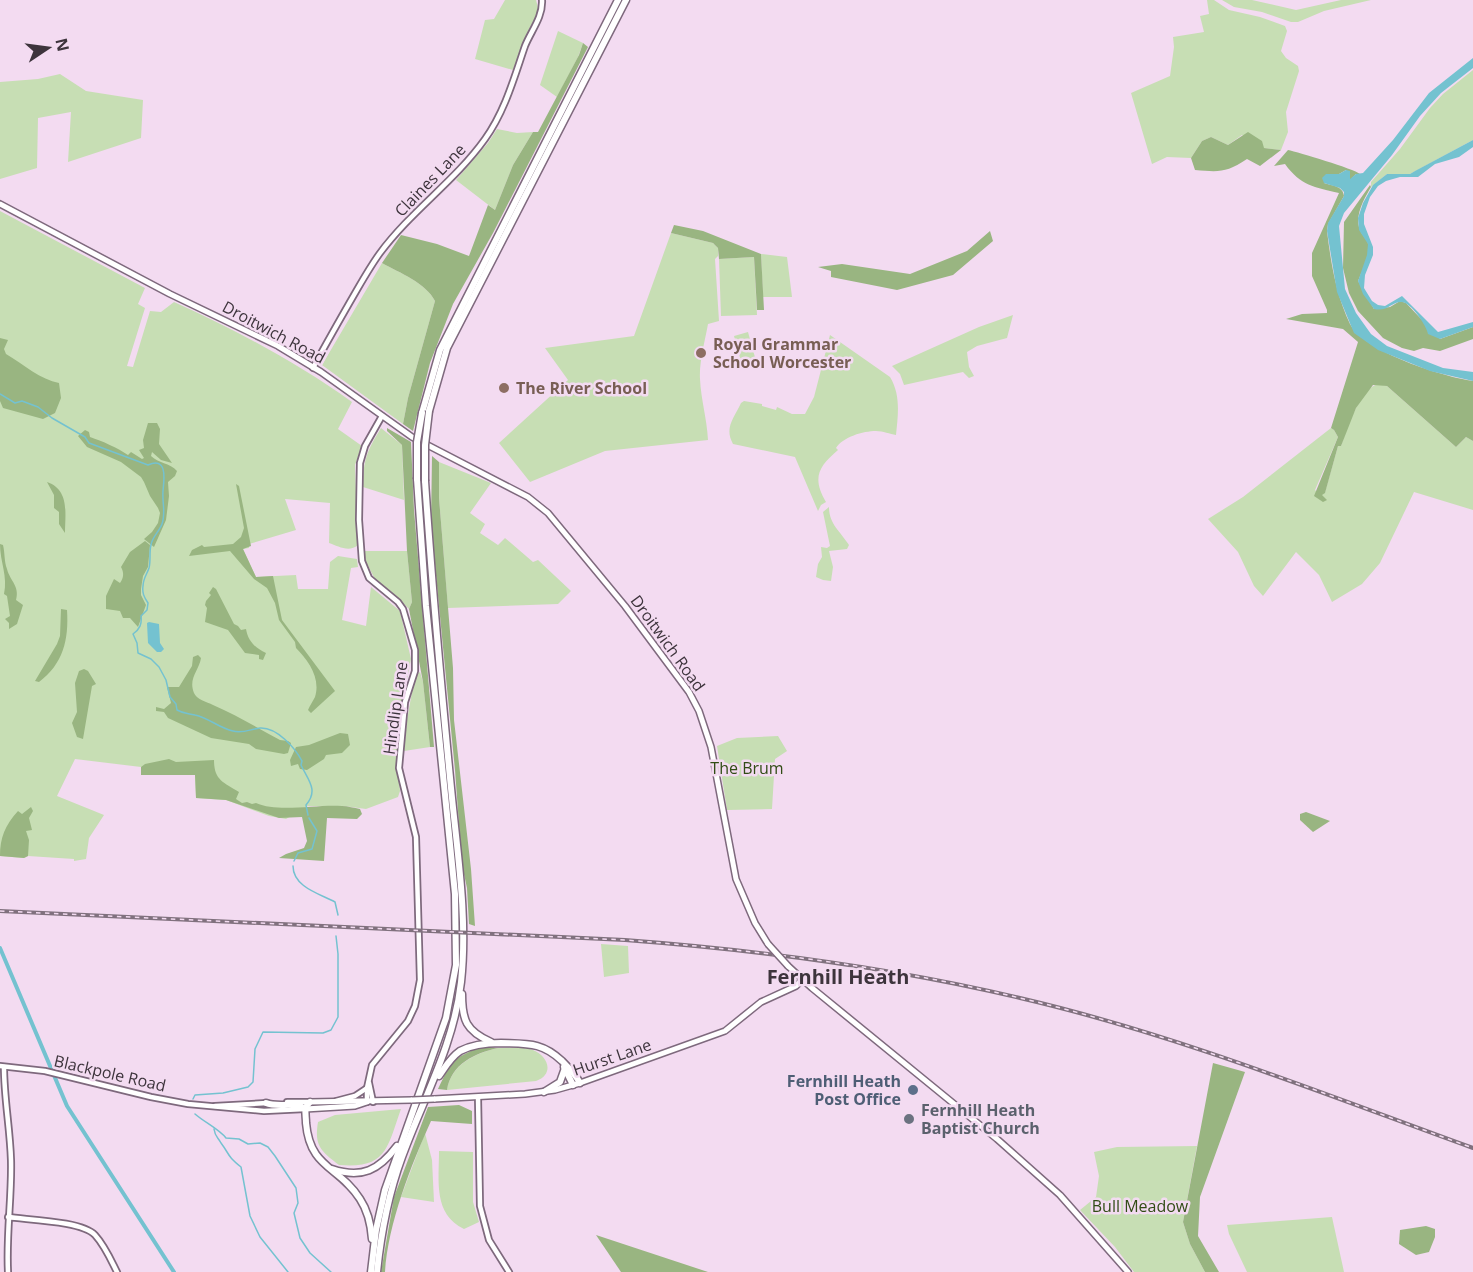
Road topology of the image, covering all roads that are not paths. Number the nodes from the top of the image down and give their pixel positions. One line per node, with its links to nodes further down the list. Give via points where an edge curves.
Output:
1 (542, 0): 5 (street, Claines Lane, via 542,9 493,127 379,254)
2 (618, 0): 24 (highway, bridge, via 440,350 422,413 417,479 455,894 456,965 444,1028)
3 (626, 0): 8 (highway, bridge, via 447,348 429,411 425,481 461,899)
4 (0, 204): 5 (main road, Droitwich Road, via 278,346)
5 (313, 368): 6 (main road, Droitwich Road)
6 (382, 416): 7 (main road, Droitwich Road, bridge, via 412,437 528,497 548,513 681,678 699,711 711,747 736,879 768,944); 14 (street, Hindlip Lane, via 360,463 359,520 362,561 369,578 403,609 415,650 399,768 416,837 420,980 408,1021 374,1062)
7 (802, 980): 13 (main road, Hurst Lane, via 761,1002 725,1031); 33 (main road, Droitwich Road, via 1060,1195)
8 (461, 982): 9 (highway, via 465,1021 472,1031); 12 (highway, via 452,1029)
9 (494, 1043): 11 (highway, via 540,1046); 12 (highway, via 459,1052)
10 (2, 1066): 22 (street, Blackpole Road, via 45,1071 162,1100); 26 (street, via 11,1160)
11 (564, 1066): 13 (highway); 15 (highway, via 560,1082)
12 (435, 1081): 31 (highway, via 387,1205)
13 (577, 1084): 15 (main road, Hurst Lane)
14 (368, 1086): 18 (street, via 355,1096); 20 (street, Hindlip Lane)
15 (544, 1092): 16 (main road, Hurst Lane)
16 (478, 1097): 17 (main road, Hurst Lane, bridge); 32 (street, via 480,1206 489,1240)
17 (412, 1100): 20 (main road, Blackpole Road)
18 (336, 1101): 19 (main road, Blackpole Road); 20 (main road, Blackpole Road)
19 (310, 1102): 21 (street, Blackpole Road); 23 (highway)
20 (370, 1102): 23 (main road, Blackpole Road)
21 (266, 1103): 22 (street, Blackpole Road); 23 (highway)
22 (213, 1107): 23 (street, Blackpole Road, via 264,1112)
23 (305, 1109): 25 (highway, via 311,1147)
24 (402, 1140): 25 (highway, via 387,1159 369,1171 347,1174); 27 (highway, via 379,1210)
25 (328, 1168): 27 (highway, via 361,1199)
26 (8, 1217): 28 (street); 29 (street, via 82,1227 94,1234)
27 (373, 1251): 30 (highway)
28 (8, 1272)
29 (117, 1272)
30 (371, 1272)
31 (377, 1272)
32 (509, 1272)
33 (1128, 1272)

